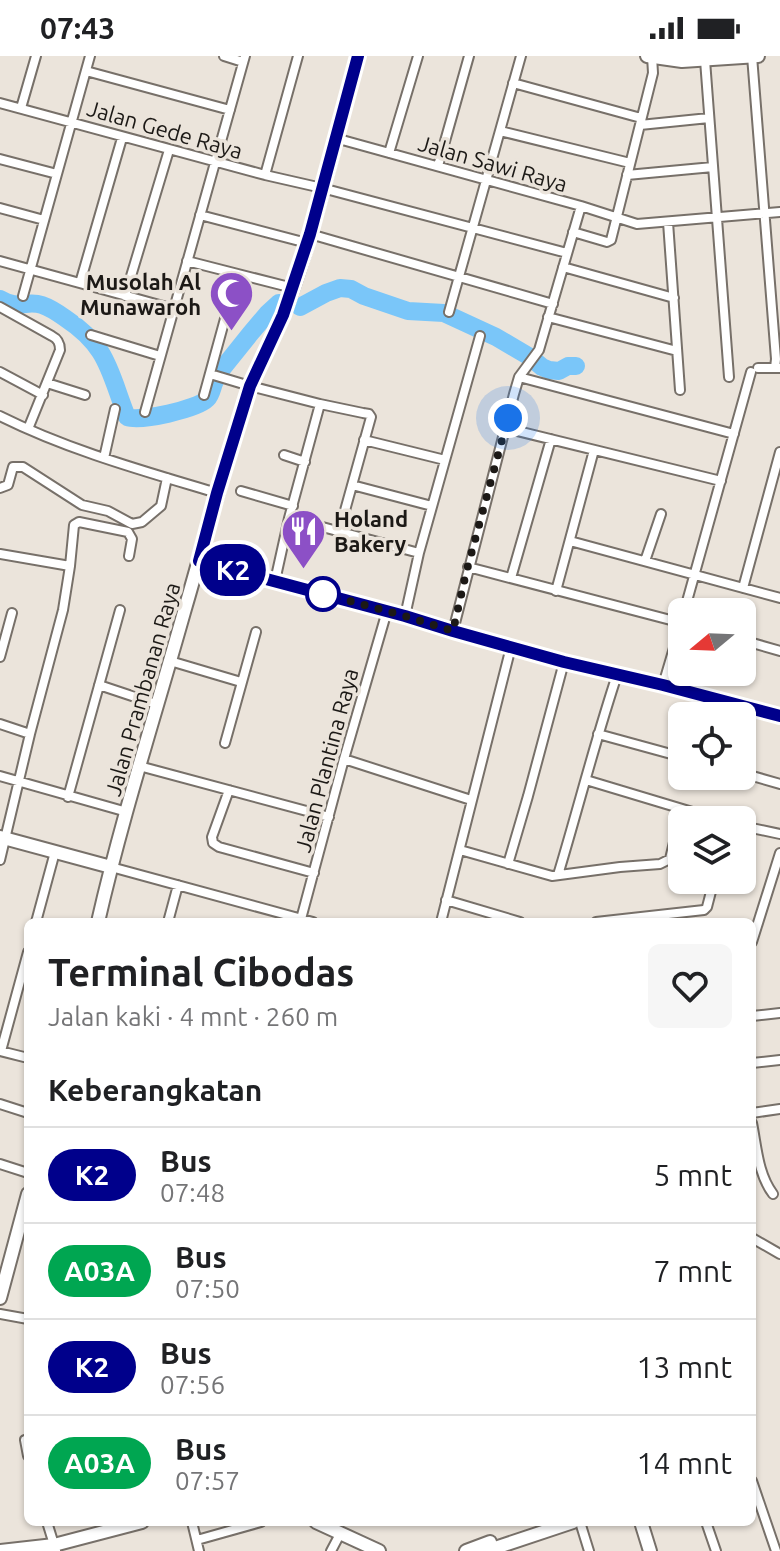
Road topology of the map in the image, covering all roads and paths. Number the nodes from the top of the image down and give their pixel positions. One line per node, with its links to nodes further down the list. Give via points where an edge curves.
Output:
1 (36, 56): 16 (street)
2 (90, 56): 13 (street)
3 (224, 56): 11 (street)
4 (298, 56): 32 (street)
5 (358, 56): 23 (street, Jalan Prambanan Raya)
6 (418, 56): 25 (street)
7 (469, 56): 29 (street)
8 (521, 56): 14 (street)
9 (651, 56): 12 (street); 20 (street, via 653,73)
10 (755, 56): 12 (street); 39 (street)
11 (244, 59): 17 (street)
12 (705, 60): 18 (street)
13 (86, 71): 17 (street); 19 (street)
14 (513, 83): 20 (street); 21 (street)
15 (0, 103): 16 (street, Jalan Gede Raya)
16 (21, 108): 19 (street, Jalan Gede Raya)
17 (230, 110): 27 (street)
18 (709, 118): 20 (street); 30 (street)
19 (72, 122): 22 (street, Jalan Gede Raya); 31 (street)
20 (640, 122): 28 (street)
21 (500, 131): 28 (street); 34 (street)
22 (122, 138): 24 (street, Jalan Gede Raya); 55 (street)
23 (335, 138): 25 (street, Jalan Sawi Raya); 35 (street, Jalan Prambanan Raya)
24 (169, 150): 27 (street, Jalan Gede Raya); 58 (street)
25 (389, 153): 29 (street, Jalan Sawi Raya)
26 (0, 159): 31 (street)
27 (215, 162): 32 (street, Jalan Gede Raya); 40 (street)
28 (630, 163): 33 (street)
29 (438, 166): 34 (street, Jalan Sawi Raya)
30 (713, 167): 33 (street); 42 (street)
31 (57, 174): 43 (street)
32 (265, 175): 35 (street, Jalan Gede Raya)
33 (627, 175): 41 (street)
34 (486, 179): 36 (street, Jalan Sawi Raya); 45 (street)
35 (322, 188): 45 (street, Jalan Gede Raya); 47 (street, Jalan Prambanan Raya)
36 (581, 206): 41 (street, Jalan Sawi Raya); 46 (street)
37 (0, 208): 43 (street)
38 (780, 212): 39 (street)
39 (765, 214): 42 (street); 69 (street)
40 (200, 215): 47 (street); 50 (street)
41 (617, 217): 44 (street, Jalan Sawi Raya, via 640,224); 46 (street, via 609,242)
42 (717, 218): 44 (street); 73 (street)
43 (44, 220): 52 (street)
44 (668, 222): 59 (street)
45 (472, 228): 48 (street, Jalan Gede Raya); 54 (street)
46 (573, 232): 48 (street)
47 (308, 238): 54 (street); 56 (street, Jalan Prambanan Raya)
48 (567, 253): 51 (street)
49 (0, 261): 52 (street)
50 (187, 261): 53 (street); 62 (street)
51 (563, 267): 59 (street); 60 (street)
52 (31, 269): 55 (street); 57 (street)
53 (237, 275): 56 (street); 71 (street)
54 (459, 277): 60 (street); 63 (street)
55 (80, 283): 58 (street)
56 (291, 292): 75 (street, Jalan Prambanan Raya)
57 (23, 296)
58 (125, 296): 62 (street)
59 (674, 298): 67 (street)
60 (553, 304): 64 (street)
61 (0, 307): 74 (street, via 58,341 60,350)
62 (174, 309): 68 (street)
63 (449, 312)
64 (548, 317): 67 (street); 72 (street, via 539,350)
65 (91, 335): 68 (street)
66 (480, 336): 93 (street)
67 (677, 351): 76 (street)
68 (160, 356): 82 (street)
69 (776, 365): 86 (street, via 755,370)
70 (0, 372): 77 (street)
71 (210, 374): 75 (street); 79 (street)
72 (522, 374): 84 (street); 86 (street)
73 (729, 377)
74 (47, 383): 77 (street); 78 (street)
75 (250, 386): 80 (street); 100 (street, Jalan Prambanan Raya)
76 (680, 390)
77 (43, 395): 85 (street)
78 (85, 395)
79 (204, 395)
80 (320, 404): 88 (street, via 369,414); 94 (street)
81 (115, 409): 92 (street)
82 (145, 412)
83 (0, 416): 85 (street)
84 (505, 428): 87 (street); 113 (street)
85 (28, 429): 92 (street)
86 (734, 434): 96 (street)
87 (551, 439): 89 (street); 115 (street)
88 (364, 440): 93 (street); 97 (street)
89 (594, 450): 96 (street); 106 (street)
90 (780, 452): 117 (street)
91 (284, 455): 94 (street)
92 (104, 458): 95 (street)
93 (445, 460): 102 (street)
94 (305, 462): 101 (street)
95 (167, 478): 98 (street, via 161,506 137,524 82,505 23,467 13,467 8,485); 100 (street)
96 (721, 481): 114 (street)
97 (352, 485): 102 (street); 105 (street)
98 (0, 488)
99 (241, 491): 101 (street)
100 (217, 493): 110 (street, Jalan Prambanan Raya)
101 (293, 506): 104 (street)
102 (432, 506): 107 (street)
103 (661, 514): 111 (street)
104 (289, 518): 105 (street); 116 (street)
105 (339, 532): 107 (street)
106 (570, 541): 111 (street); 118 (street)
107 (419, 553): 124 (street)
108 (0, 554): 112 (street)
109 (129, 556): 112 (street, via 128,532 75,524)
110 (199, 561): 116 (street); 132 (street, Jalan Prambanan Raya)
111 (645, 561): 114 (street)
112 (70, 566): 142 (street)
113 (468, 567): 115 (street); 126 (street)
114 (694, 574): 117 (street); 119 (street)
115 (511, 578): 118 (street)
116 (275, 581): 122 (street)
117 (743, 588): 120 (street)
118 (556, 591): 125 (street)
119 (688, 598)
120 (780, 598)
121 (120, 610): 137 (street)
122 (387, 611): 124 (street); 146 (street, Jalan Plantina Raya)
123 (12, 613): 131 (street)
124 (405, 616): 126 (street)
125 (668, 619)
126 (453, 631): 129 (street)
127 (256, 632): 136 (street)
128 (756, 644): 130 (street)
129 (511, 647): 133 (street); 155 (street)
130 (780, 651)
131 (0, 657)
132 (170, 661): 136 (street); 139 (street, Jalan Prambanan Raya)
133 (564, 662): 135 (street); 167 (street)
134 (668, 668): 138 (street)
135 (617, 675): 138 (street); 143 (street)
136 (241, 682): 144 (street)
137 (99, 685): 139 (street); 154 (street)
138 (663, 685): 140 (street)
139 (156, 704): 147 (street, Jalan Prambanan Raya)
140 (780, 716)
141 (0, 724): 142 (street)
142 (30, 734): 151 (street)
143 (598, 734): 145 (street); 150 (street)
144 (225, 743)
145 (668, 753)
146 (344, 759): 155 (street); 158 (street, Jalan Plantina Raya)
147 (139, 766): 153 (street); 157 (street, Jalan Prambanan Raya)
148 (0, 776): 151 (street)
149 (756, 777): 152 (street)
150 (586, 780): 156 (street); 170 (street)
151 (19, 781): 154 (street); 161 (street)
152 (780, 784)
153 (229, 790): 158 (street); 169 (street, via 212,837 215,846)
154 (68, 797): 157 (street)
155 (471, 800): 162 (street)
156 (672, 806)
157 (127, 812): 168 (street, Jalan Prambanan Raya)
158 (329, 817): 169 (street, Jalan Plantina Raya)
159 (756, 829): 160 (street)
160 (780, 834)
161 (3, 838): 163 (street); 165 (street)
162 (460, 850): 167 (street); 174 (street)
163 (55, 852): 168 (street); 175 (street)
164 (780, 853): 172 (street)
165 (0, 860)
166 (668, 861): 170 (street)
167 (508, 864): 170 (street)
168 (111, 867): 171 (street); 176 (street, Jalan Prambanan Raya)
169 (314, 873): 179 (street, Jalan Plantina Raya)
170 (558, 875)
171 (178, 885): 177 (street); 178 (street)
172 (775, 885): 183 (street)
173 (710, 894): 182 (street, via 704,910)
174 (446, 900): 180 (street); 181 (street)
175 (37, 918)
176 (99, 918)
177 (169, 918)
178 (297, 918)
179 (301, 918)
180 (442, 918)
181 (507, 918)
182 (643, 918)
183 (756, 932)
184 (24, 966): 187 (street)
185 (780, 1013): 186 (street)
186 (756, 1016)
187 (0, 1051): 188 (street)
188 (24, 1057)
189 (780, 1060): 190 (street)
190 (756, 1063)
191 (0, 1104): 193 (street)
192 (780, 1109): 194 (street)
193 (24, 1112)
194 (756, 1112)
195 (756, 1145): 198 (street, via 761,1172)
196 (0, 1164): 197 (street)
197 (24, 1172)
198 (773, 1194)
199 (24, 1209): 202 (street)
200 (756, 1240): 201 (street)
201 (780, 1254)
202 (0, 1298)
203 (0, 1314): 204 (street)
204 (24, 1318)
205 (756, 1493): 227 (street)
206 (48, 1526): 218 (street)
207 (129, 1526): 218 (street)
208 (193, 1526): 217 (street)
209 (247, 1526): 217 (street)
210 (326, 1526): 216 (street)
211 (537, 1526): 219 (street)
212 (560, 1526): 219 (street)
213 (581, 1526): 224 (street)
214 (642, 1526): 225 (street)
215 (707, 1526): 226 (street)
216 (340, 1534): 222 (street); 223 (street)
217 (197, 1540): 221 (street)
218 (55, 1548): 220 (street)
219 (480, 1550)
220 (0, 1551)
221 (199, 1551)
222 (331, 1551)
223 (379, 1551)
224 (589, 1551)
225 (650, 1551)
226 (716, 1551)
227 (776, 1551)

